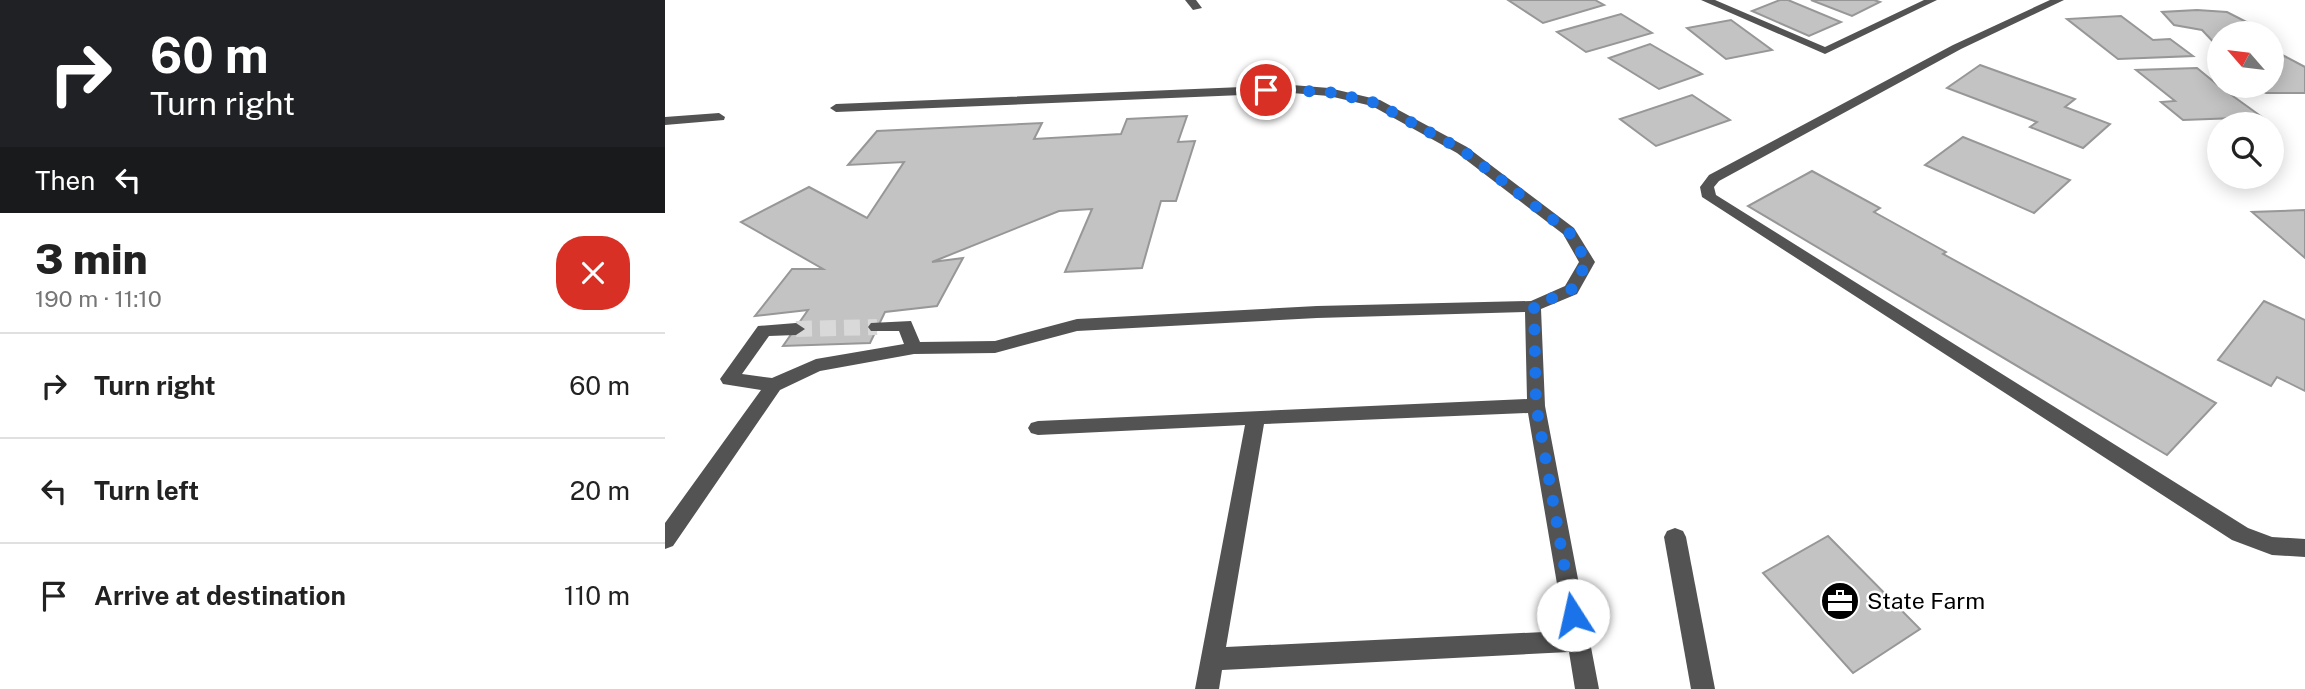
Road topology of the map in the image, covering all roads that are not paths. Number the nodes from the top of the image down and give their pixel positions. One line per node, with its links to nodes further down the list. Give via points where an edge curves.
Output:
1 (1706, 0): 2 (lane, via 1825,51)
2 (1932, 0)
3 (2059, 0): 17 (lane, via 1957,47 1714,178 1707,187 1709,197 2240,534 2272,546)
4 (836, 108): 7 (lane, via 1292,89 1376,103 1462,150 1569,232 1587,262 1571,290)
5 (719, 117): 6 (lane)
6 (665, 121)
7 (1534, 306): 10 (lane, via 1077,325 995,347); 12 (lane)
8 (877, 327): 10 (lane, via 905,325)
9 (796, 328): 11 (lane, via 764,330 729,379)
10 (913, 348): 11 (lane, via 816,365)
11 (774, 385): 16 (lane)
12 (1536, 405): 13 (lane); 18 (lane)
13 (1256, 417): 14 (lane); 19 (lane)
14 (1038, 428)
15 (1675, 537): 22 (lane)
16 (665, 540)
17 (2305, 548)
18 (1578, 641): 19 (lane); 21 (lane)
19 (1212, 659): 20 (lane)
20 (1207, 689)
21 (1587, 689)
22 (1703, 689)

